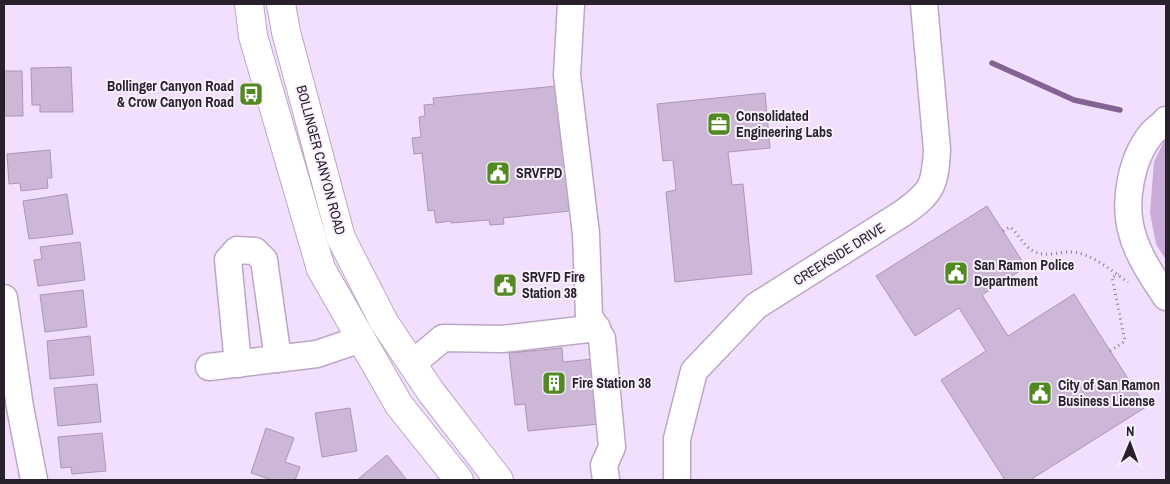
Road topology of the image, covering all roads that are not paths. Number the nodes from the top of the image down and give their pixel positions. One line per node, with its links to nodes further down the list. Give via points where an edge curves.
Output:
1 (249, 4): 9 (main road, via 253,36 321,269)
2 (281, 4): 12 (main road, BOLLINGER CANYON ROAD, via 341,238 384,322)
3 (571, 4): 8 (street, via 566,75 586,234 589,316)
4 (924, 4): 18 (street, CREEKSIDE DRIVE, via 937,150 932,185 923,199 903,213 756,306 694,371 677,439)
5 (1166, 120): 6 (street, via 1141,150 1129,197 1132,233 1147,268)
6 (1162, 291)
7 (4, 298): 14 (street)
8 (597, 328): 12 (street, via 502,339 443,338); 17 (street, via 602,339 612,447 604,465)
9 (361, 339): 10 (street, via 317,354); 15 (main road, via 399,406)
10 (278, 359): 11 (street); 11 (street, via 264,260 255,251 237,250 228,260)
11 (238, 364): 13 (street)
12 (412, 364): 16 (main road, BOLLINGER CANYON ROAD)
13 (209, 367)
14 (34, 480)
15 (459, 480)
16 (499, 480)
17 (606, 480)
18 (677, 480)

